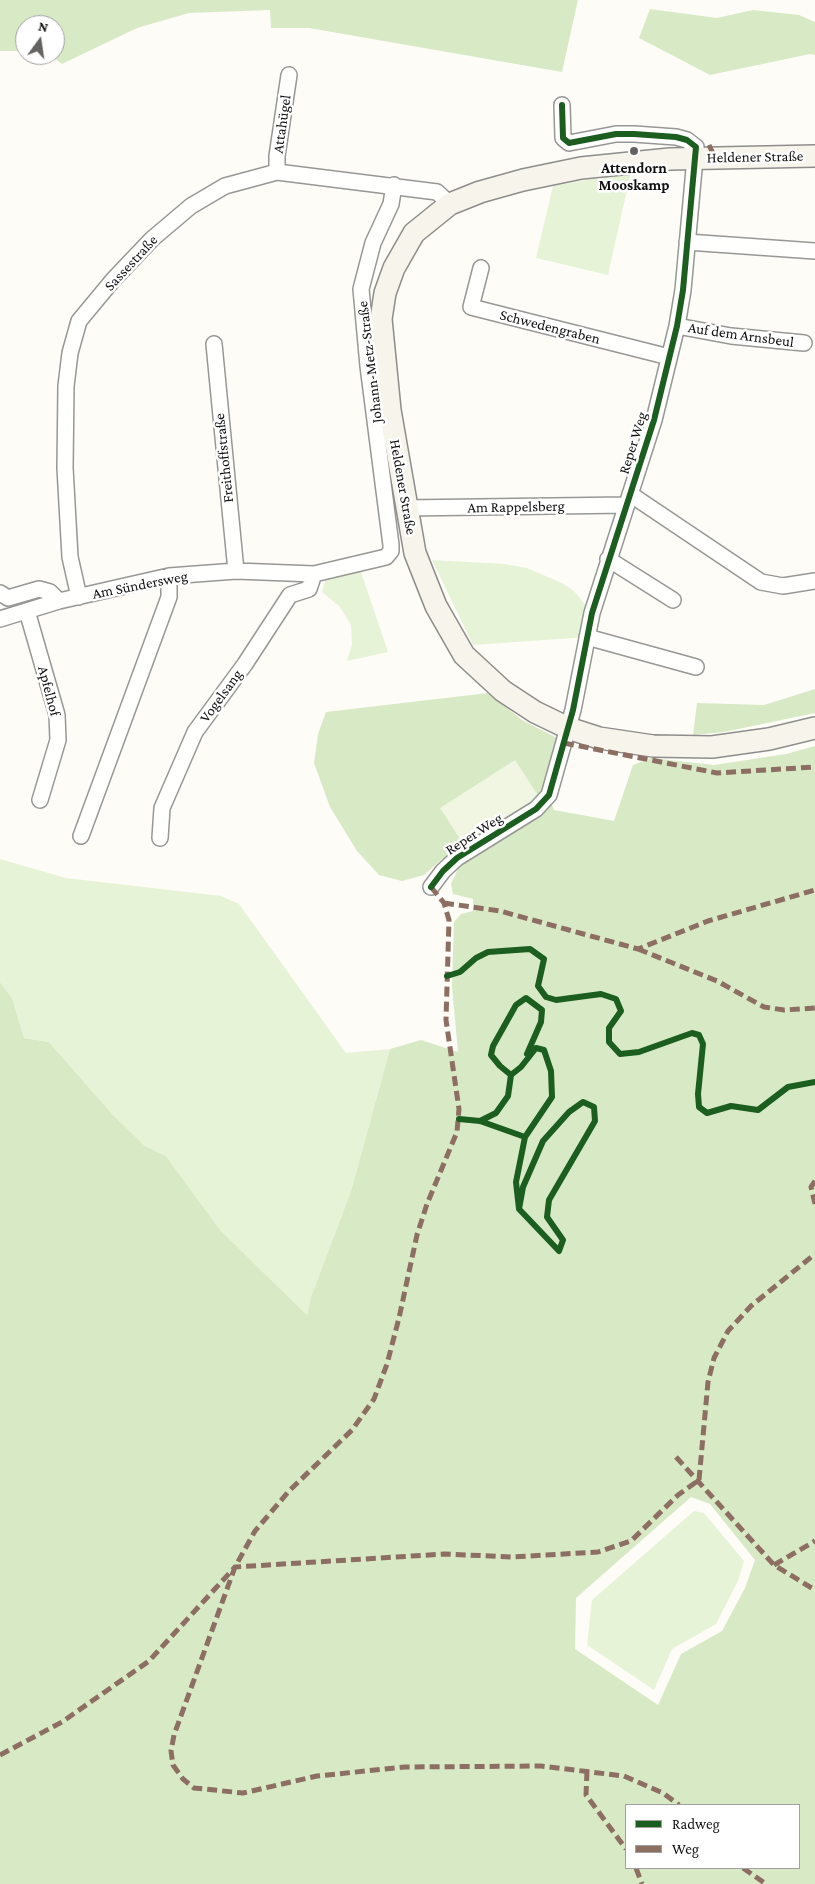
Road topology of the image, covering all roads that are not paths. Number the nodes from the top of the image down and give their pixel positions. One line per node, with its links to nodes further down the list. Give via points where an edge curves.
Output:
1 (289, 75): 5 (street, Attahügel)
2 (562, 105): 4 (street, Heldener Straße, via 563,138 569,143 616,134 676,137 696,147)
3 (815, 156): 4 (main road, Heldener Straße)
4 (695, 158): 7 (main road, Heldener Straße, via 581,168 523,180); 8 (street, Reper Weg)
5 (277, 172): 6 (street, Sassestraße); 23 (street, Sassestraße, via 226,186 190,206 152,238 80,321 68,370 64,434 70,556)
6 (394, 185): 7 (street, Sassestraße, via 437,192); 19 (street, Johann-Metz-Straße, via 391,204 373,242 361,289 391,551 386,557)
7 (450, 204): 16 (main road, Heldener Straße, via 414,233 394,268 385,293 381,319 390,410)
8 (687, 242): 9 (street); 11 (street, Reper Weg)
9 (815, 251)
10 (481, 268): 14 (street, Schwedengraben, via 471,307)
11 (677, 326): 12 (street, Auf dem Arnsbeul, via 732,336); 14 (street, Reper Weg)
12 (804, 343)
13 (214, 344): 18 (street, Freithoffstraße)
14 (669, 357): 15 (street, Reper Weg, via 654,420)
15 (629, 500): 16 (street, Am Rappelsberg); 17 (street, Reper Weg); 21 (street, via 761,582 783,586)
16 (405, 508): 30 (main road, Heldener Straße, via 415,553 436,606 464,655 503,691)
17 (608, 559): 24 (street); 28 (street, Reper Weg)
18 (236, 571): 19 (street, Am Sündersweg); 20 (street, Am Sündersweg)
19 (314, 574): 34 (street, Vogelsang, via 309,589 290,595 195,732 162,808)
20 (169, 576): 23 (street, Am Sündersweg); 33 (street, via 169,597)
21 (815, 581)
22 (0, 593): 25 (street, via 8,598 39,589 50,592)
23 (79, 597): 25 (street, Am Sündersweg)
24 (673, 600)
25 (59, 601): 26 (street, Am Sündersweg)
26 (27, 611): 27 (street, Am Sündersweg); 32 (street, Apfelhof, via 57,715 58,740)
27 (0, 619)
28 (587, 636): 29 (street); 30 (street, Reper Weg)
29 (696, 667)
30 (568, 728): 31 (main road, Heldener Straße, via 600,738 653,746 712,746 769,739); 35 (street, Reper Weg, via 549,795 536,809 457,858)
31 (815, 728)
32 (40, 800)
33 (80, 836)
34 (160, 838)
35 (431, 887)

